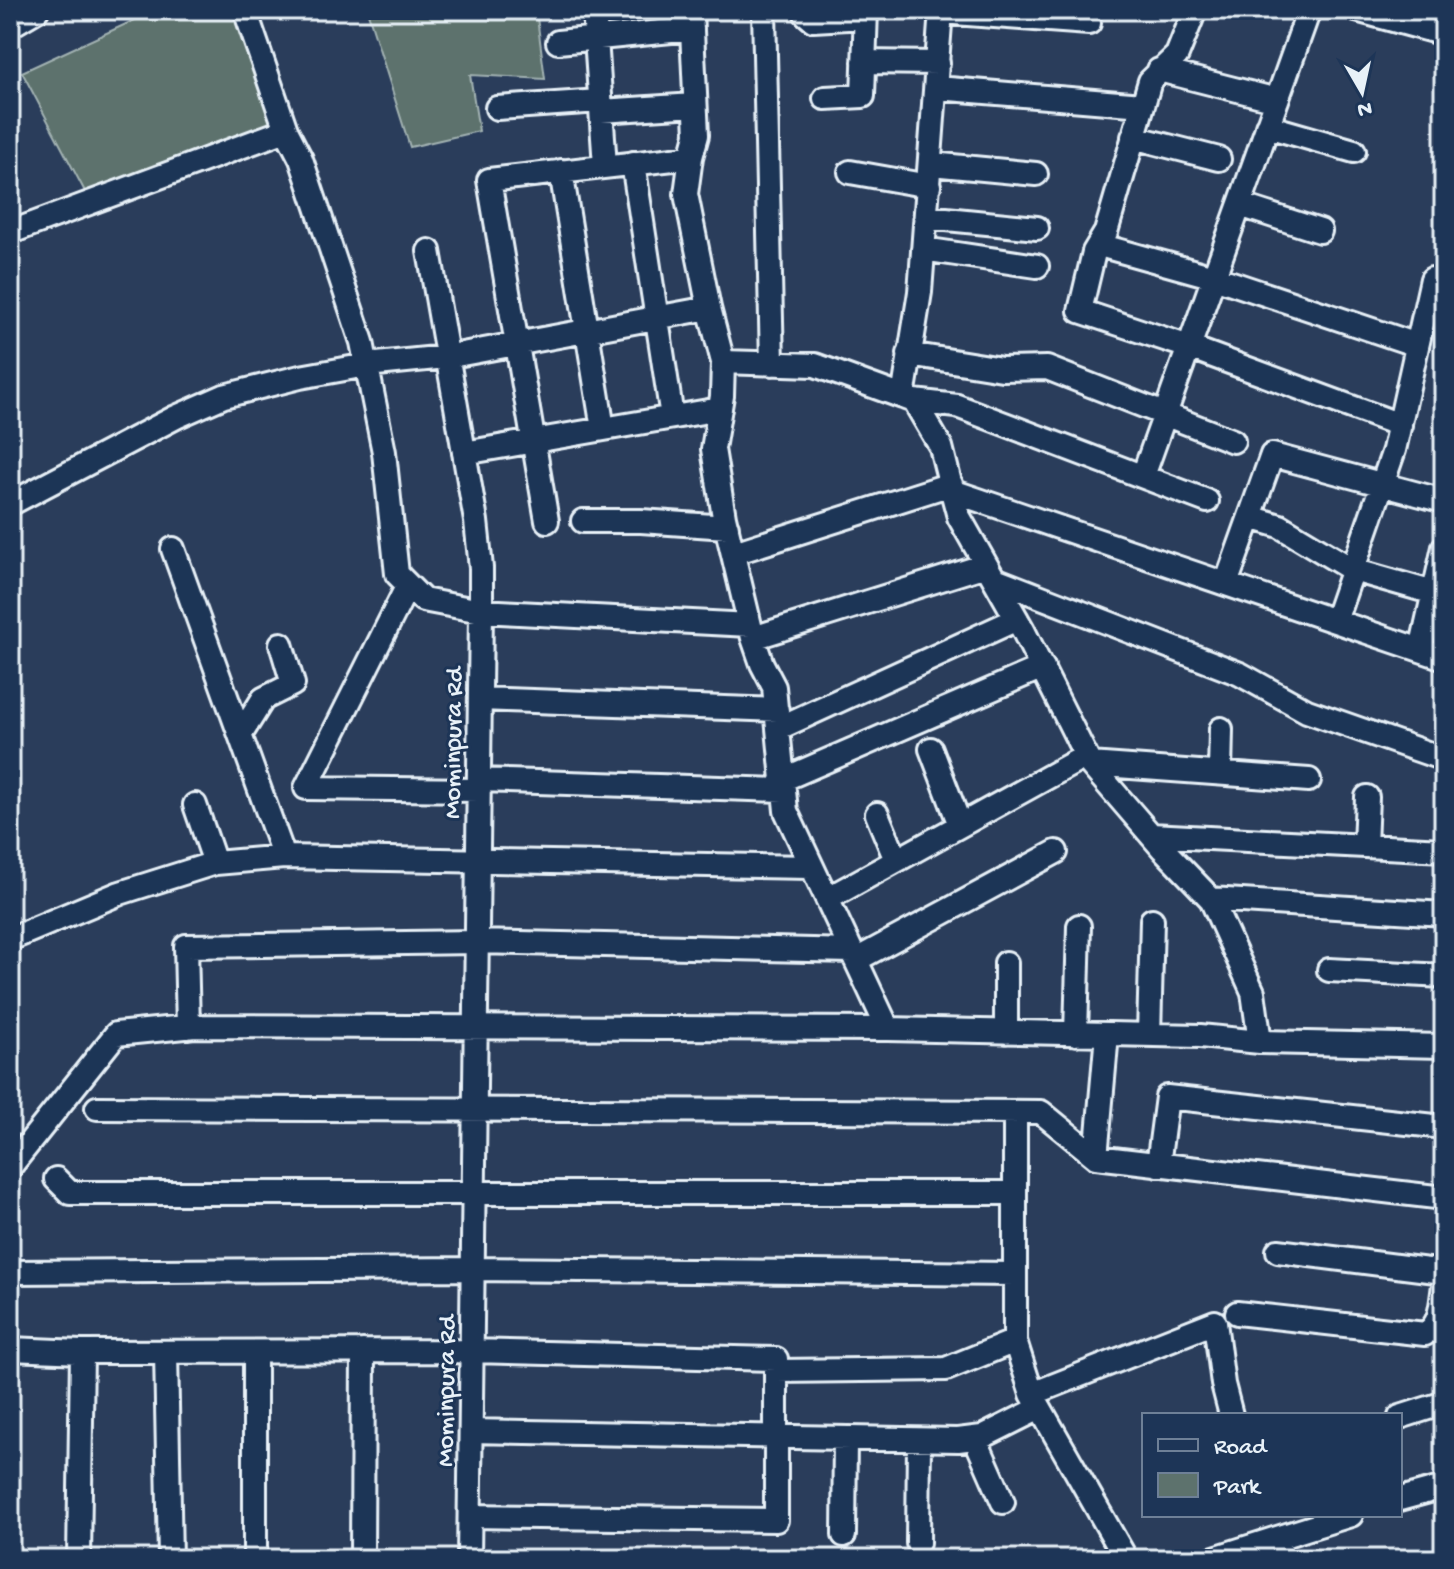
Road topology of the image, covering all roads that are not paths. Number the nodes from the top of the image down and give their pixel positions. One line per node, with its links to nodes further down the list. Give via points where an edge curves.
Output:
1 (37, 10): 14 (street)
2 (245, 10): 28 (street)
3 (594, 10): 15 (street)
4 (764, 10): 59 (street)
5 (806, 10): 10 (street, via 813,20)
6 (1195, 10): 19 (street, via 1177,55)
7 (1309, 10): 22 (street)
8 (1356, 10): 13 (street)
9 (941, 11): 12 (street); 18 (street)
10 (866, 14): 17 (street)
11 (692, 20): 15 (street); 23 (street)
12 (1089, 23)
13 (1433, 25)
14 (10, 26)
15 (596, 38): 16 (street); 25 (street)
16 (558, 42)
17 (864, 62): 18 (street); 21 (street, via 863,96)
18 (938, 63): 20 (street)
19 (1159, 70): 22 (street); 24 (street)
20 (937, 88): 24 (street); 38 (street)
21 (825, 98)
22 (1277, 100): 27 (street)
23 (695, 105): 25 (street); 31 (street, via 697,135)
24 (1143, 105): 29 (street)
25 (601, 106): 26 (street); 34 (street)
26 (497, 108)
27 (1267, 126): 30 (street); 39 (street)
28 (286, 130): 42 (street); 60 (street, via 301,159)
29 (1133, 137): 32 (street); 44 (street)
30 (1354, 151)
31 (691, 157): 33 (street); 50 (street, via 686,194)
32 (1219, 159)
33 (633, 163): 34 (street); 51 (street)
34 (605, 166): 35 (street)
35 (561, 171): 52 (street); 53 (street, via 489,180)
36 (850, 172): 38 (street)
37 (1036, 174): 38 (street)
38 (930, 175): 40 (street)
39 (1240, 205): 43 (street); 48 (street)
40 (926, 217): 41 (street); 45 (street)
41 (1037, 228)
42 (14, 231)
43 (1320, 231)
44 (1099, 245): 48 (street); 55 (street, via 1080,311)
45 (923, 249): 47 (street); 56 (street)
46 (429, 251): 57 (street, Mominpura Rd)
47 (1037, 266)
48 (1214, 277): 54 (street); 55 (street)
49 (1444, 281): 54 (street, via 1432,279)
50 (709, 308): 51 (street); 58 (street)
51 (656, 318): 52 (street); 64 (street)
52 (586, 331): 53 (street); 66 (street)
53 (516, 344): 57 (street); 67 (street)
54 (1417, 345): 65 (street)
55 (1189, 347): 63 (street); 65 (street)
56 (909, 354): 61 (street); 63 (street, via 1002,369 1047,368)
57 (446, 357): 60 (street); 69 (street, Mominpura Rd)
58 (723, 362): 59 (street); 62 (street)
59 (772, 364): 61 (street, via 815,365)
60 (367, 365): 75 (street, via 224,396); 86 (street, via 384,452 397,574)
61 (908, 399): 70 (street, via 957,406); 72 (street, via 941,447)
62 (720, 409): 64 (street); 79 (street, via 713,449)
63 (1165, 416): 68 (street); 70 (street)
64 (672, 417): 66 (street)
65 (1400, 425): 71 (street)
66 (603, 429): 67 (street)
67 (535, 440): 69 (street); 77 (street)
68 (1233, 441)
69 (464, 453): 88 (street, Mominpura Rd, via 476,521)
70 (1143, 476): 73 (street)
71 (1383, 484): 74 (street); 76 (street, via 1272,455); 83 (street)
72 (952, 487): 82 (street); 84 (street, via 959,517); 85 (street)
73 (1207, 501)
74 (1444, 501)
75 (10, 504)
76 (1250, 517): 83 (street, via 1280,526); 85 (street)
77 (547, 521)
78 (583, 521): 79 (street)
79 (727, 527): 82 (street)
80 (1444, 547): 87 (street)
81 (173, 549): 99 (street)
82 (734, 553): 91 (street)
83 (1353, 570): 87 (street); 90 (street)
84 (990, 572): 89 (street); 91 (street); 101 (street, via 1240,674 1307,711)
85 (1226, 584): 90 (street)
86 (408, 585): 88 (street, via 423,600); 105 (street, via 306,788)
87 (1434, 593): 93 (street)
88 (481, 611): 91 (street); 96 (street, Mominpura Rd)
89 (1017, 619): 95 (street); 97 (street)
90 (1335, 621): 93 (street)
91 (752, 631): 97 (street, via 774,687)
92 (281, 644): 99 (street, via 293,684 263,699)
93 (1421, 650): 94 (street)
94 (1444, 658)
95 (1043, 667): 102 (street); 106 (street)
96 (480, 699): 97 (street); 105 (street, Mominpura Rd)
97 (778, 719): 106 (street)
98 (1221, 729): 103 (street)
99 (241, 734): 115 (street)
100 (931, 749): 110 (street)
101 (1444, 759)
102 (1088, 760): 103 (street); 110 (street); 111 (street)
103 (1220, 773): 104 (street)
104 (1309, 780)
105 (479, 785): 106 (street); 116 (street, Mominpura Rd)
106 (783, 785): 119 (street, via 786,811)
107 (1367, 797): 112 (street)
108 (195, 805): 118 (street)
109 (877, 814): 117 (street)
110 (960, 825): 117 (street)
111 (1151, 835): 112 (street); 121 (street)
112 (1365, 846): 113 (street)
113 (1444, 850)
114 (1056, 852): 127 (street)
115 (284, 857): 116 (street); 118 (street)
116 (478, 860): 119 (street); 126 (street, Mominpura Rd)
117 (896, 860): 120 (street)
118 (215, 863): 125 (street, via 120,893)
119 (811, 867): 120 (street)
120 (827, 899): 127 (street)
121 (1211, 899): 122 (street); 138 (street, via 1253,992)
122 (1444, 914)
123 (1152, 920): 137 (street)
124 (1079, 926): 135 (street)
125 (10, 939)
126 (477, 942): 127 (street); 131 (street, via 186,946); 132 (street, Mominpura Rd)
127 (854, 955): 133 (street)
128 (1006, 963): 134 (street)
129 (1329, 970): 130 (street)
130 (1444, 976)
131 (188, 1027): 132 (street); 146 (street, via 116,1034)
132 (477, 1028): 133 (street); 141 (street, Mominpura Rd)
133 (888, 1029): 134 (street)
134 (1006, 1032): 135 (street)
135 (1076, 1034): 136 (street)
136 (1107, 1034): 137 (street); 144 (street)
137 (1149, 1035): 138 (street)
138 (1260, 1042): 139 (street)
139 (1444, 1046)
140 (97, 1108): 141 (street)
141 (476, 1108): 142 (street); 148 (street, Mominpura Rd)
142 (1015, 1112): 144 (street, via 1041,1112); 149 (street)
143 (1444, 1127): 145 (street, via 1167,1097)
144 (1096, 1157): 145 (street)
145 (1158, 1165): 150 (street)
146 (10, 1167)
147 (56, 1179): 148 (street, via 70,1193)
148 (475, 1193): 149 (street); 152 (street, Mominpura Rd)
149 (1015, 1193): 155 (street)
150 (1444, 1198)
151 (1278, 1251): 154 (street)
152 (474, 1269): 153 (street); 155 (street); 162 (street, Mominpura Rd)
153 (10, 1272)
154 (1444, 1272)
155 (1015, 1274): 159 (street)
156 (1444, 1285): 158 (street)
157 (1237, 1313): 158 (street)
158 (1434, 1338)
159 (1015, 1341): 166 (street, via 946,1369); 167 (street)
160 (10, 1349): 163 (street)
161 (363, 1351): 162 (street); 165 (street); 187 (street)
162 (472, 1351): 166 (street, via 772,1357); 171 (street, Mominpura Rd)
163 (82, 1352): 164 (street); 184 (street)
164 (166, 1352): 165 (street); 185 (street)
165 (255, 1352): 186 (street)
166 (777, 1371): 172 (street)
167 (1036, 1401): 169 (street, via 1215,1322); 173 (street); 189 (street)
168 (1444, 1403): 170 (street)
169 (1230, 1413)
170 (1402, 1416)
171 (471, 1431): 172 (street); 179 (street, Mominpura Rd)
172 (776, 1438): 174 (street); 179 (street, via 776,1520)
173 (975, 1438): 175 (street); 178 (street)
174 (845, 1439): 175 (street); 181 (street)
175 (919, 1440): 182 (street)
176 (1444, 1487): 177 (street)
177 (1402, 1498)
178 (1003, 1502)
179 (470, 1516): 188 (street, Mominpura Rd)
180 (1347, 1517): 183 (street)
181 (844, 1535)
182 (918, 1543)
183 (1280, 1549): 190 (street)
184 (79, 1559)
185 (170, 1559)
186 (255, 1559)
187 (362, 1559)
188 (469, 1559)
189 (1126, 1559)
190 (1211, 1559)

